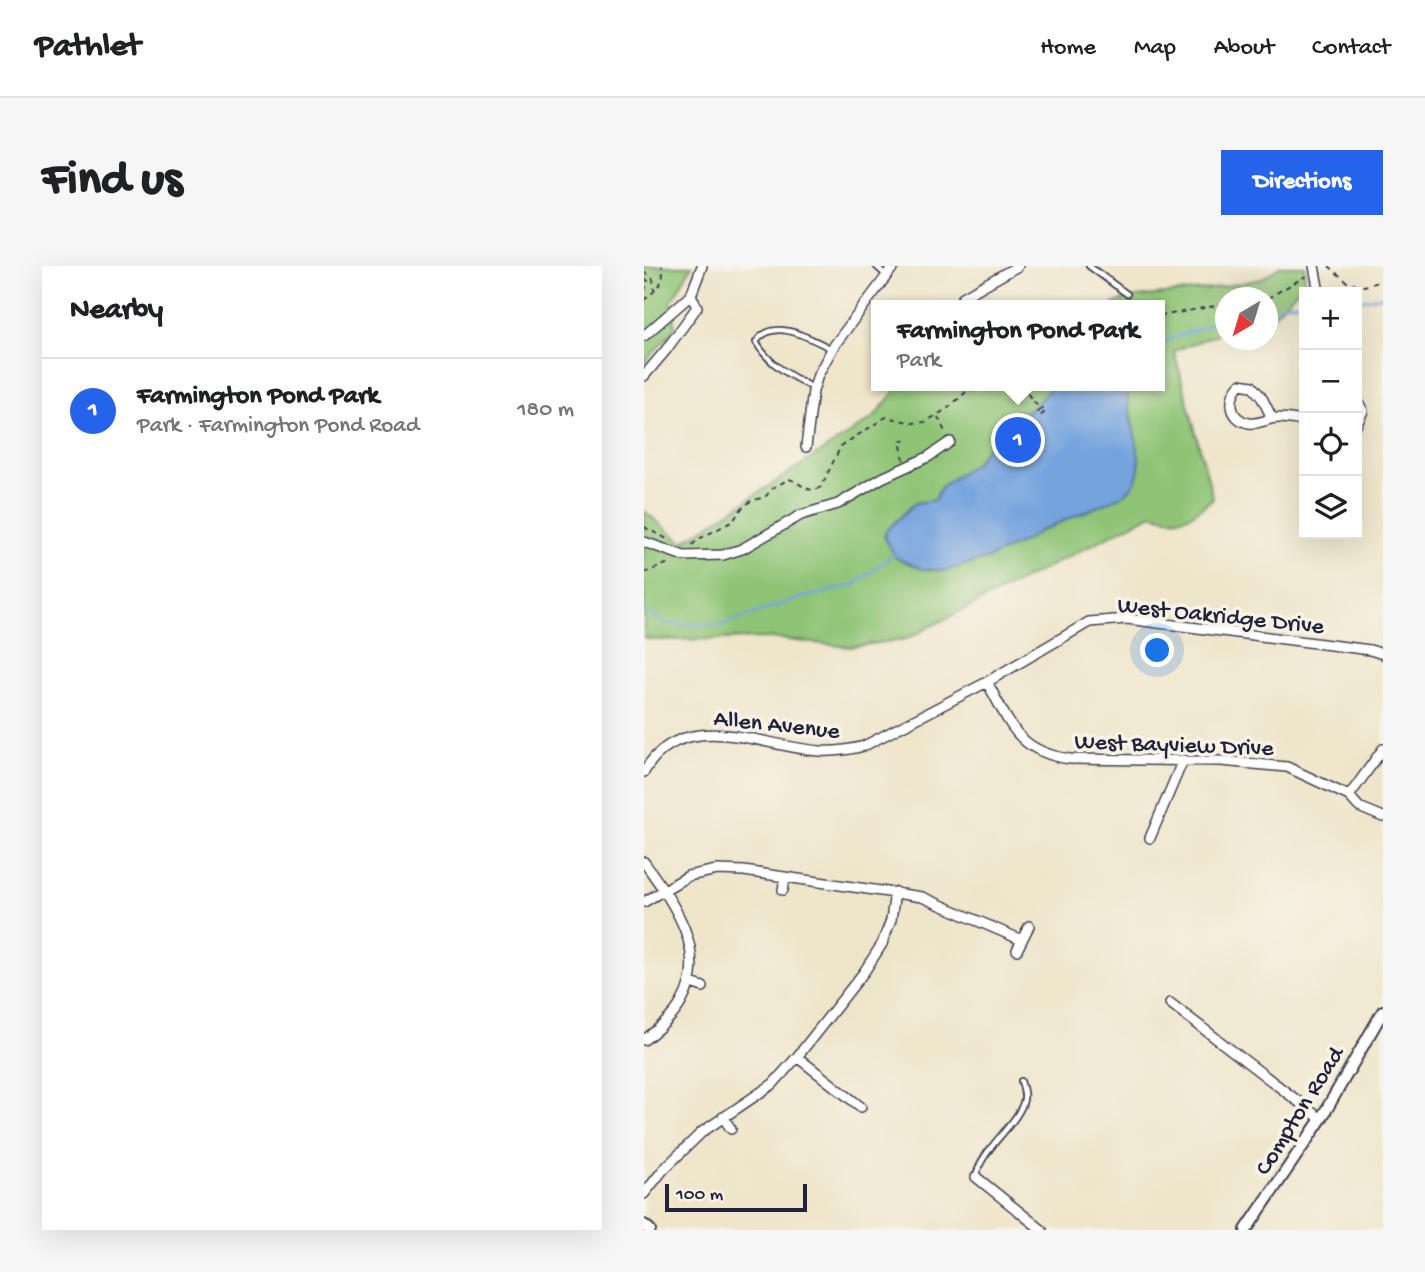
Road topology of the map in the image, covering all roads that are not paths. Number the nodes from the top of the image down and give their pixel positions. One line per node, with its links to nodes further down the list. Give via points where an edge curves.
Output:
1 (702, 266): 10 (street)
2 (876, 266): 7 (lane)
3 (894, 266): 7 (street)
4 (1018, 266): 11 (street)
5 (1089, 266): 9 (lane)
6 (1314, 267): 8 (street)
7 (886, 275): 13 (street)
8 (1318, 287)
9 (1127, 294)
10 (691, 295): 12 (street); 14 (street, via 697,307)
11 (963, 297)
12 (644, 337)
13 (832, 349): 15 (street); 15 (lane, via 795,331 767,332 756,342 783,371)
14 (644, 376)
15 (814, 388): 19 (street)
16 (1272, 418): 16 (street, via 1252,386 1240,384 1231,400 1236,417 1253,424); 17 (street)
17 (1299, 421)
18 (950, 442): 20 (street, via 838,504 801,515 742,549 713,556 682,556)
19 (806, 447)
20 (644, 542)
21 (1383, 654): 22 (street, West Oakridge Drive, via 1127,619 1089,622)
22 (987, 682): 24 (street, Allen Avenue, via 890,734 843,752 708,733 689,736); 25 (street, West Bayview Drive, via 1017,734 1049,756)
23 (1383, 749): 27 (street)
24 (647, 760): 26 (street, Allen Avenue)
25 (1183, 760): 27 (street, West Bayview Drive, via 1287,767); 29 (street)
26 (644, 772)
27 (1349, 796): 28 (street, West Bayview Drive, via 1359,807)
28 (1383, 817)
29 (1150, 838)
30 (644, 862): 32 (street)
31 (785, 877): 32 (street, via 717,870 688,876); 33 (street); 34 (street)
32 (664, 890): 35 (street); 39 (street, via 686,932 692,954)
33 (783, 890)
34 (895, 892): 37 (street, via 922,897); 44 (street, via 882,944)
35 (644, 902)
36 (1029, 926): 37 (street)
37 (1022, 940): 38 (street)
38 (1017, 950)
39 (691, 983): 40 (street); 43 (street, via 675,1012)
40 (703, 987)
41 (1170, 1003): 48 (street)
42 (1383, 1011): 48 (street, Compton Road)
43 (644, 1040)
44 (797, 1057): 46 (street); 47 (street, via 773,1084)
45 (1021, 1081): 50 (lane, via 1023,1104)
46 (861, 1107)
47 (723, 1117): 49 (street); 51 (street, via 663,1170)
48 (1321, 1119): 55 (street, Compton Road)
49 (731, 1129)
50 (976, 1177): 54 (street)
51 (644, 1194)
52 (644, 1225): 53 (street)
53 (650, 1230)
54 (1042, 1230)
55 (1246, 1230)

